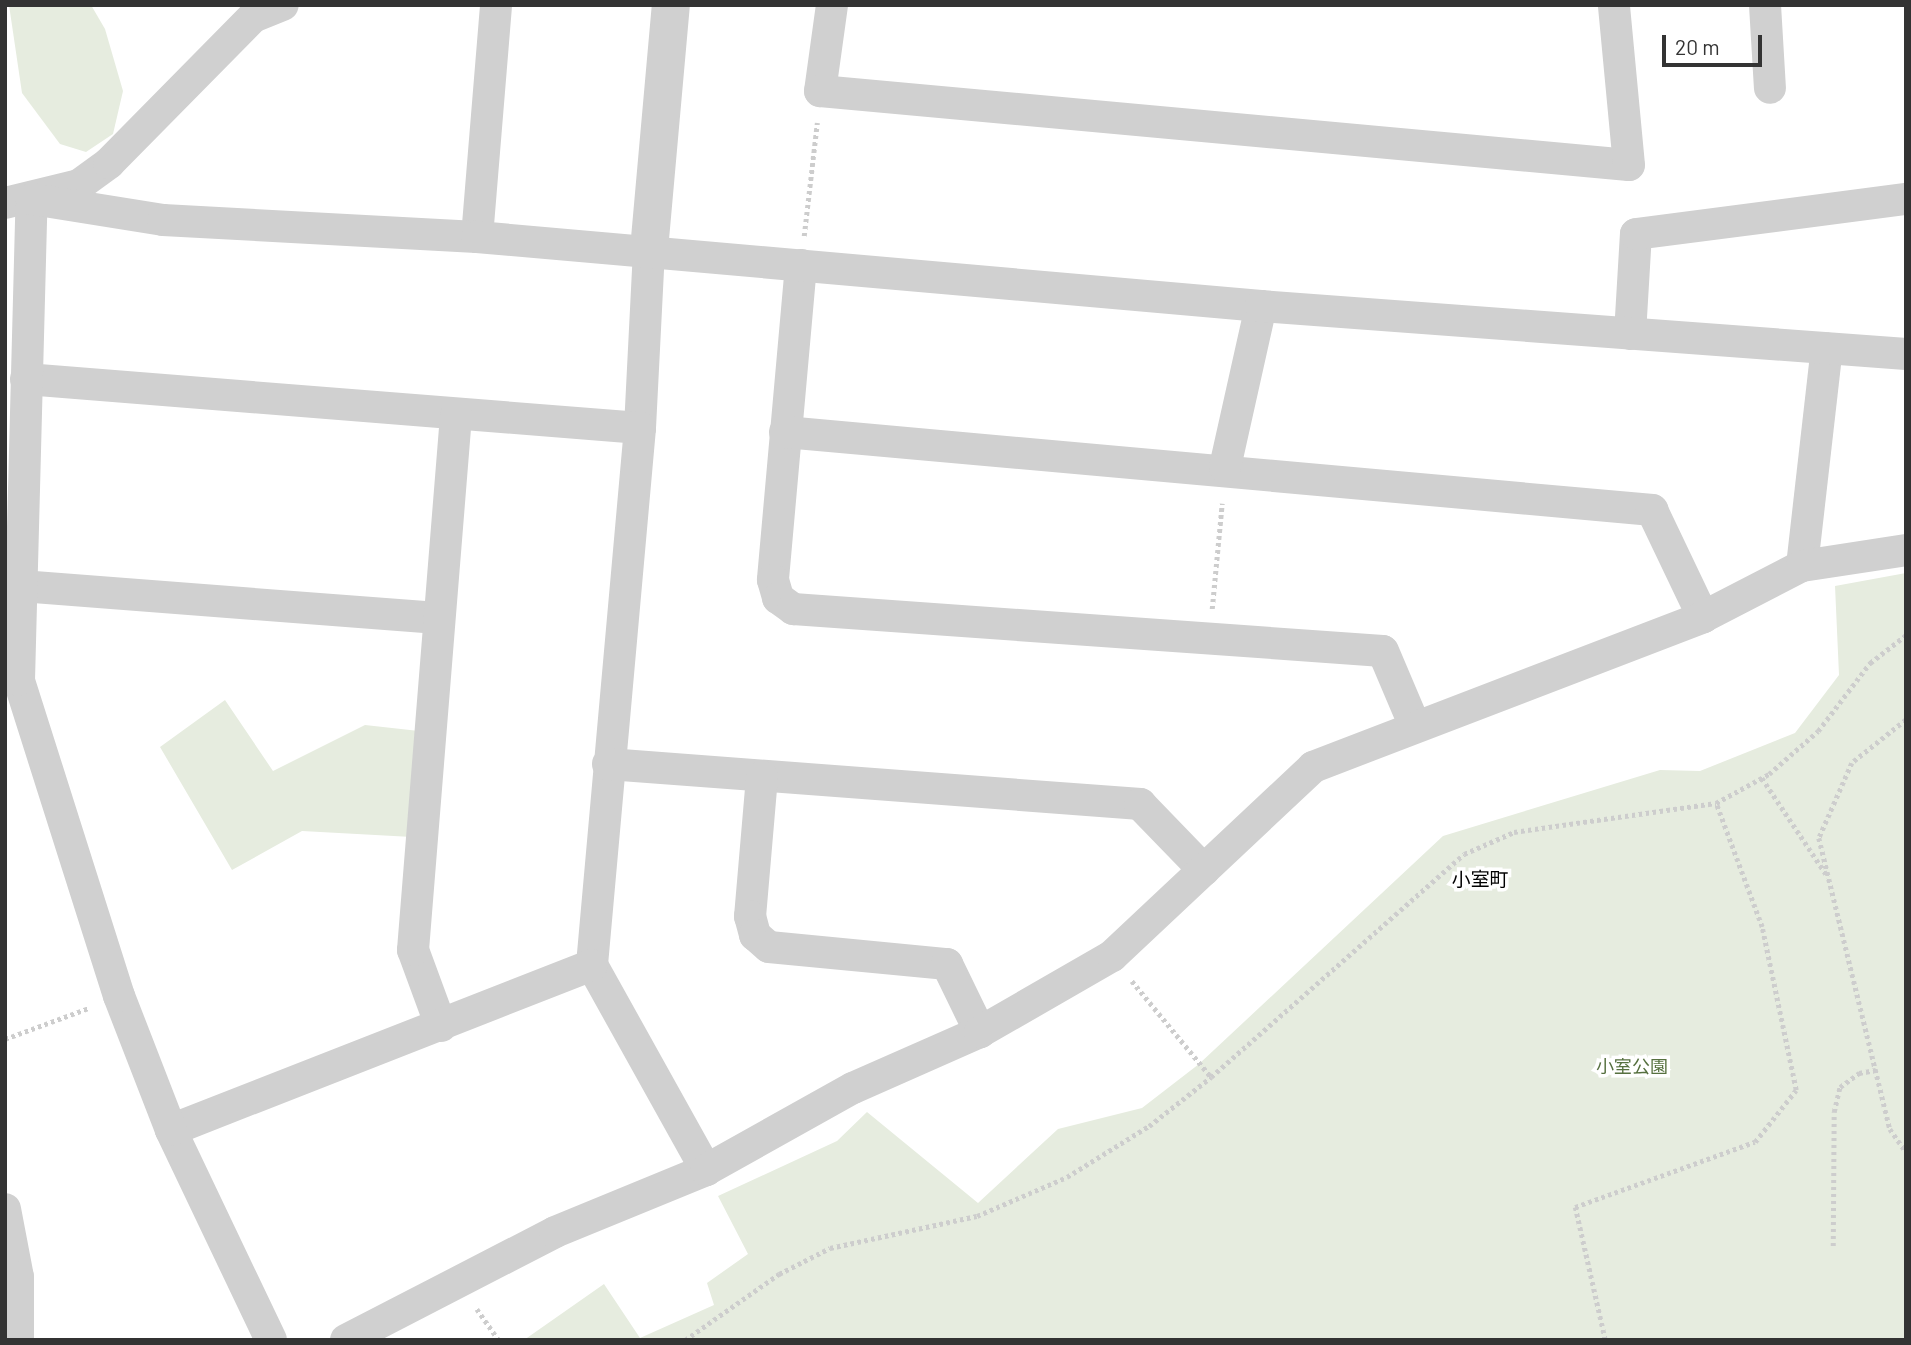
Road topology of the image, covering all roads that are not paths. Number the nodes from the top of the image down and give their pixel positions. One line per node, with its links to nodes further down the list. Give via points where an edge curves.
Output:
1 (283, 5): 9 (street, via 253,17 109,163 79,185)
2 (496, 5): 10 (street)
3 (671, 5): 11 (street)
4 (832, 5): 5 (street, via 820,91 1629,165)
5 (1614, 5)
6 (1765, 5): 7 (street)
7 (1770, 88)
8 (1906, 199): 14 (street, via 1636,234)
9 (18, 201): 10 (street, via 163,219); 17 (street)
10 (477, 237): 11 (street)
11 (649, 250): 12 (street); 19 (street)
12 (801, 265): 13 (street); 20 (street)
13 (1261, 306): 14 (street); 21 (street)
14 (1630, 334): 15 (street)
15 (1827, 348): 16 (street); 23 (street)
16 (1906, 354)
17 (26, 379): 18 (street); 24 (street)
18 (456, 416): 19 (street); 26 (street)
19 (640, 428): 28 (street)
20 (785, 432): 21 (street); 27 (street, via 773,580 778,598 793,609 1383,651)
21 (1225, 467): 25 (street, via 1652,510)
22 (1906, 550): 23 (street)
23 (1802, 566): 25 (street)
24 (21, 586): 26 (street); 34 (street, via 19,680 119,996)
25 (1703, 617): 27 (street)
26 (438, 618): 32 (street, via 413,950)
27 (1413, 724): 30 (street, via 1313,767)
28 (608, 764): 29 (street); 31 (street)
29 (762, 777): 30 (street, via 1140,804); 33 (street, via 750,916 755,935 769,947 947,964)
30 (1204, 870): 33 (street, via 1112,956)
31 (592, 965): 32 (street); 35 (street)
32 (441, 1026): 34 (street)
33 (979, 1032): 35 (street, via 853,1088)
34 (171, 1130): 38 (street)
35 (706, 1170): 39 (street, via 555,1232)
36 (5, 1209): 37 (street, via 18,1277)
37 (18, 1340)
38 (271, 1340)
39 (346, 1340)

